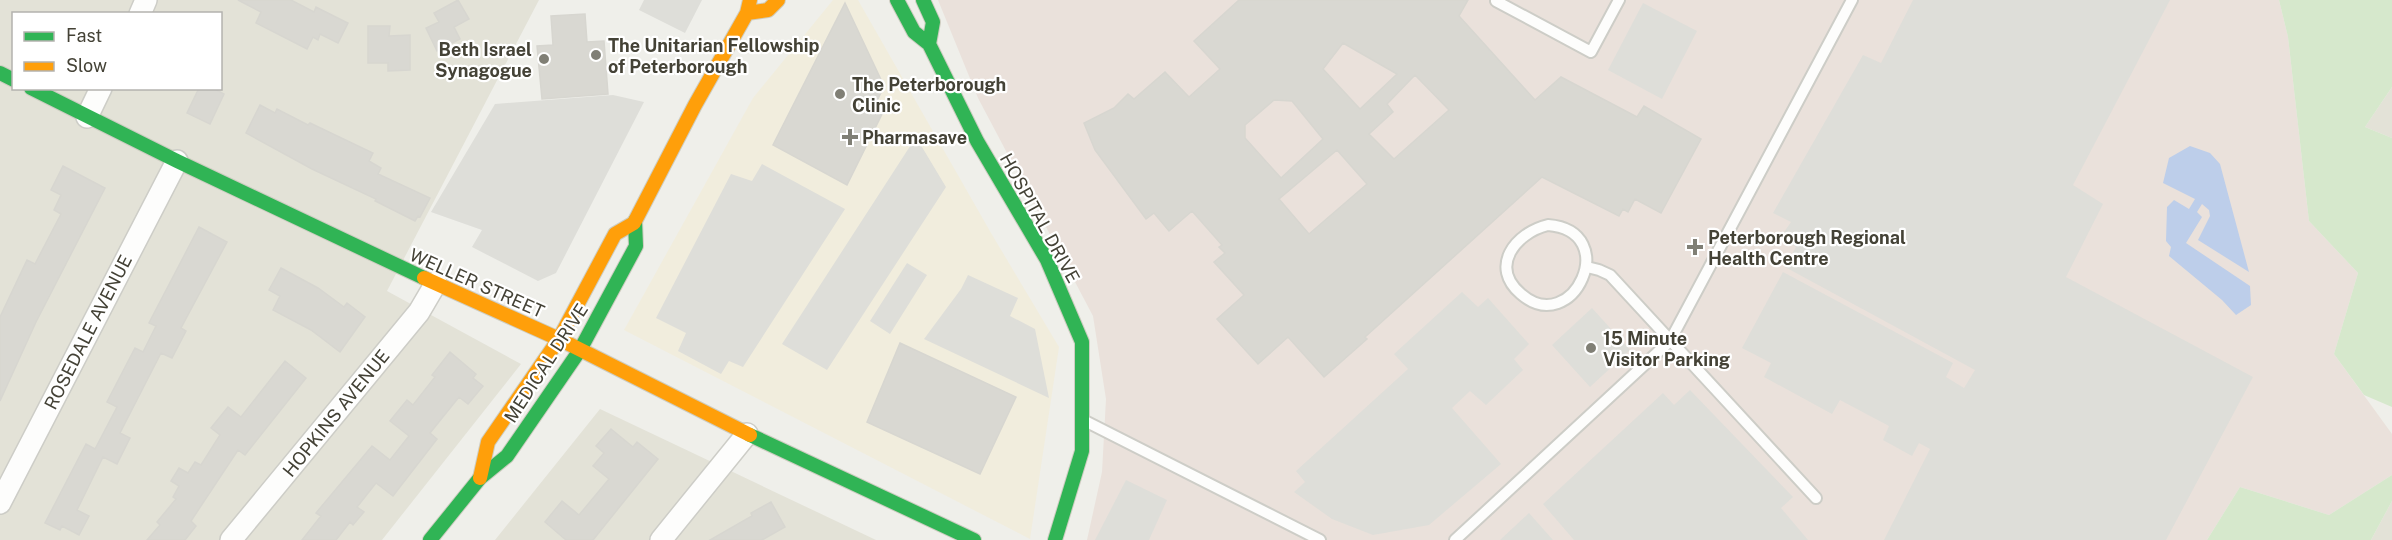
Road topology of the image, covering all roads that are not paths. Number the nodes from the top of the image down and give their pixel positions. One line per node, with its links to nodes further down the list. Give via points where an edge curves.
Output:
1 (778, 0): 7 (street, MEDICAL DRIVE, via 768,10)
2 (897, 0): 8 (street, HOSPITAL DRIVE, via 915,32)
3 (922, 0): 8 (street, HOSPITAL DRIVE, via 933,22)
4 (1619, 0): 6 (lane, via 1591,52)
5 (1852, 0): 17 (lane)
6 (1496, 1)
7 (749, 6): 13 (street, MEDICAL DRIVE)
8 (929, 44): 19 (street, HOSPITAL DRIVE, via 977,141 1047,260 1082,342)
9 (35, 90): 11 (street, WELLER STREET)
10 (101, 90): 11 (street)
11 (87, 117): 12 (street, WELLER STREET)
12 (177, 161): 15 (street, WELLER STREET); 23 (street, ROSEDALE AVENUE)
13 (634, 223): 16 (street, MEDICAL DRIVE, via 615,234); 18 (street, MEDICAL DRIVE, via 636,246)
14 (1587, 267): 14 (lane, via 1586,254 1576,237 1561,226 1548,225 1520,238 1510,250 1506,264 1509,278 1521,294 1539,303 1552,304 1576,292); 17 (lane, via 1610,275)
15 (436, 283): 16 (street, WELLER STREET); 24 (street, HOPKINS AVENUE, via 419,312)
16 (559, 339): 18 (street, WELLER STREET); 21 (street, MEDICAL DRIVE, via 488,442)
17 (1670, 341): 22 (lane); 30 (lane)
18 (580, 350): 20 (street, WELLER STREET); 21 (street, MEDICAL DRIVE, via 507,456)
19 (1082, 419): 28 (street, HOSPITAL DRIVE, via 1082,451); 29 (lane)
20 (747, 434): 26 (street); 27 (street, WELLER STREET)
21 (480, 478): 25 (street, MEDICAL DRIVE)
22 (1816, 498)
23 (0, 503)
24 (231, 540)
25 (430, 540)
26 (661, 540)
27 (974, 540)
28 (1055, 540)
29 (1320, 540)
30 (1455, 540)

